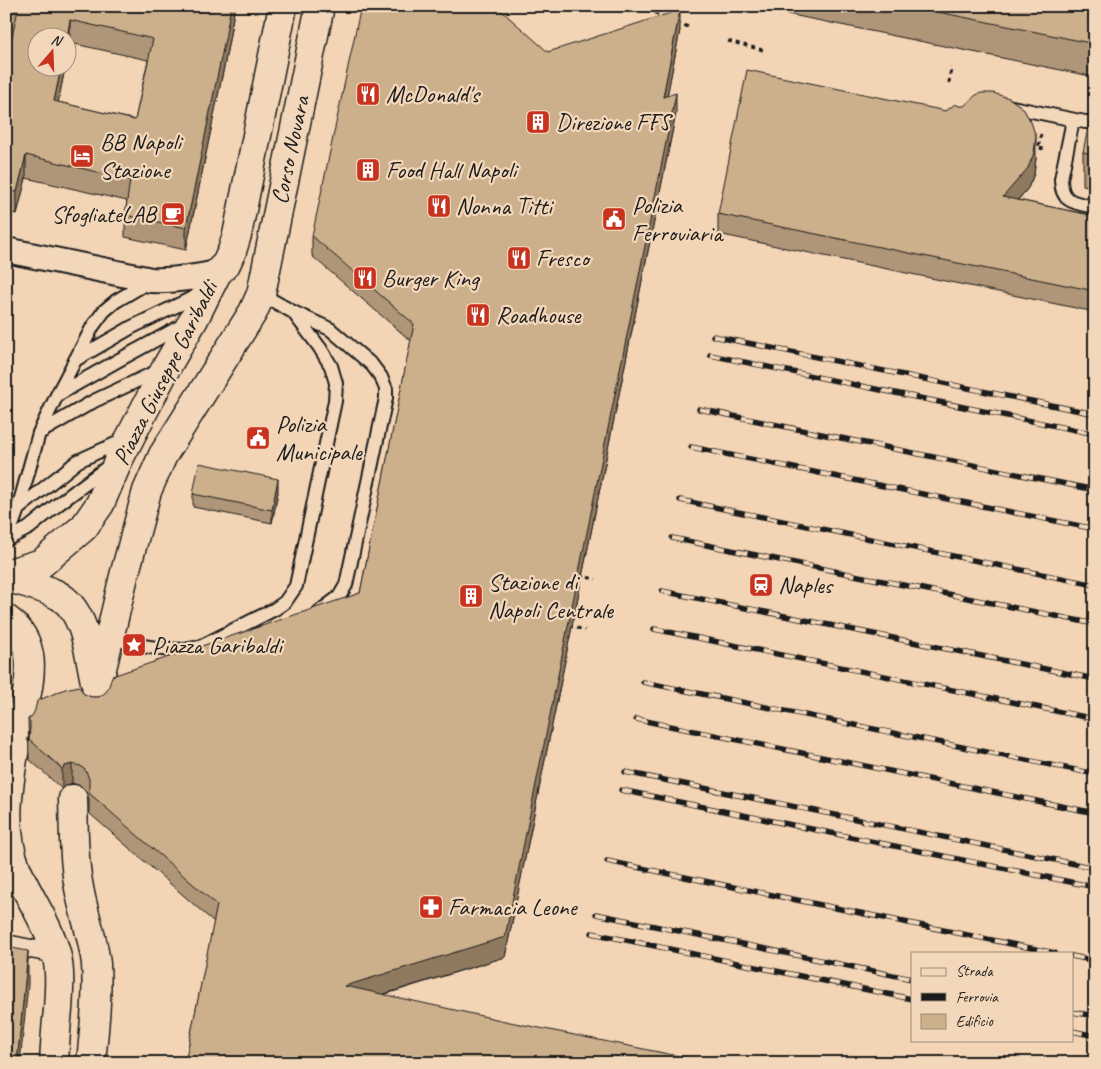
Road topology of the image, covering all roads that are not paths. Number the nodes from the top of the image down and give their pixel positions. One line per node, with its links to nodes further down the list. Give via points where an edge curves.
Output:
1 (283, 6): 9 (main road, Corso Novara, via 237,235 226,264)
2 (320, 6): 10 (main road, Corso Novara)
3 (993, 103): 4 (lane)
4 (1073, 120): 5 (lane); 6 (lane, via 1061,189 1073,202)
5 (1095, 122)
6 (1095, 207)
7 (6, 250): 8 (street, Piazza Giuseppe Garibaldi)
8 (151, 280): 9 (street, Piazza Giuseppe Garibaldi); 13 (lane, via 116,300 104,311)
9 (212, 282): 12 (main road, Piazza Giuseppe Garibaldi); 13 (lane)
10 (261, 294): 11 (lane); 26 (main road, Piazza Giuseppe Garibaldi, via 253,312 163,455 147,491)
11 (293, 312): 22 (lane, via 330,329 372,365 386,389 346,585 339,597); 27 (lane, via 331,366 336,383 335,402 296,586 285,602 275,609)
12 (194, 320): 14 (main road, Piazza Giuseppe Garibaldi); 15 (lane)
13 (75, 361): 15 (lane)
14 (167, 366): 16 (lane, via 94,401); 17 (main road, Piazza Giuseppe Garibaldi)
15 (57, 395): 16 (lane)
16 (39, 433): 18 (lane)
17 (125, 448): 18 (lane, via 78,461); 20 (lane, via 28,528); 21 (main road, Piazza Giuseppe Garibaldi, via 100,504 84,527 42,563)
18 (18, 509): 19 (lane)
19 (6, 534)
20 (6, 540)
21 (6, 575): 24 (main road, Piazza Giuseppe Garibaldi, via 62,598)
22 (309, 617)
23 (6, 619): 30 (main road, via 23,637 31,666 9,782 7,824 17,870)
24 (80, 619): 26 (lane); 26 (main road, Piazza Giuseppe Garibaldi, via 95,695)
25 (247, 636): 27 (lane)
26 (109, 637): 27 (lane, via 163,649)
27 (200, 647)
28 (73, 798): 32 (main road, via 77,881 96,965)
29 (6, 944): 30 (street)
30 (56, 954): 31 (main road, via 59,988)
31 (54, 1063)
32 (91, 1063)

